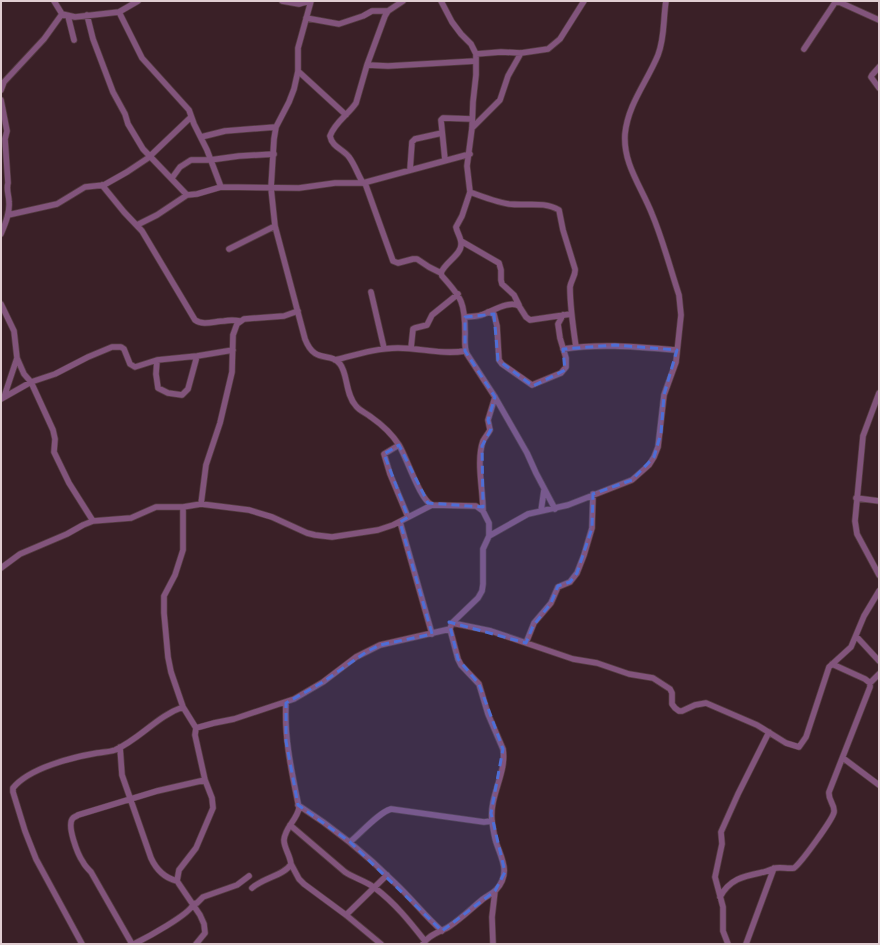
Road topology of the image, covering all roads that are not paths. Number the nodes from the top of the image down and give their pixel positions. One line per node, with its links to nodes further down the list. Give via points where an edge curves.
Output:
1 (54, 1): 13 (street)
2 (138, 1): 12 (street)
3 (282, 1): 4 (street, via 299,4)
4 (310, 1): 15 (street)
5 (403, 1): 10 (street)
6 (441, 1): 20 (street, via 452,22)
7 (584, 1): 19 (street, via 556,44 548,49)
8 (666, 1): 71 (street, via 662,40 655,62 628,117 625,148 629,165 652,213 679,295 681,315)
9 (836, 1): 16 (street); 18 (street)
10 (394, 3): 11 (street)
11 (388, 11): 15 (street, via 372,11 339,24); 22 (street)
12 (119, 12): 14 (street); 29 (street, via 142,58 188,109)
13 (65, 15): 14 (street); 17 (street); 26 (street, via 9,77)
14 (87, 15): 37 (street, via 113,92 130,127)
15 (306, 18): 24 (street, via 298,48)
16 (879, 20)
17 (74, 40)
18 (804, 49)
19 (521, 53): 20 (street); 32 (street, via 508,76 500,100)
20 (476, 54): 21 (street)
21 (476, 61): 22 (street); 30 (street)
22 (367, 65): 28 (street, via 356,103)
23 (879, 67): 25 (street, via 872,75)
24 (298, 72): 28 (street); 31 (street, via 289,102)
25 (879, 88)
26 (1, 90)
27 (1, 100): 45 (street, via 7,131 5,139 8,183)
28 (346, 115): 42 (street, via 334,128 330,138 350,159)
29 (191, 117): 34 (street); 37 (street)
30 (472, 119): 32 (street); 33 (street, via 443,118)
31 (276, 127): 34 (street, via 225,131); 35 (street)
32 (472, 128): 36 (street)
33 (442, 133): 39 (street); 40 (street, via 415,139 412,142)
34 (201, 136): 38 (street)
35 (274, 154): 38 (street); 46 (street)
36 (470, 154): 39 (street); 47 (street)
37 (150, 156): 41 (street); 43 (street)
38 (210, 160): 41 (street, via 191,160 180,167); 44 (street)
39 (444, 160): 40 (street)
40 (410, 170): 42 (street)
41 (172, 178): 48 (street)
42 (364, 183): 46 (street); 55 (street, via 394,261 398,263 418,259)
43 (102, 185): 49 (street, via 85,187 58,204); 50 (street)
44 (221, 186): 46 (street); 48 (street)
45 (4, 188): 49 (street, via 10,202)
46 (272, 188): 51 (street)
47 (470, 192): 53 (street, via 456,229); 62 (street, via 509,204 539,204 559,210 575,268 570,285)
48 (187, 196): 50 (street)
49 (8, 215): 52 (street)
50 (136, 225): 65 (street, via 149,241 195,320 203,323)
51 (275, 226): 54 (street); 60 (street)
52 (1, 234)
53 (461, 241): 55 (street, via 460,251); 59 (street, via 499,263 500,280 514,294)
54 (229, 249)
55 (441, 273): 57 (street)
56 (371, 292): 67 (street)
57 (458, 294): 64 (street); 68 (street, via 432,315 427,325 413,329)
58 (1, 304): 74 (street, via 14,331)
59 (519, 305): 61 (street, via 505,306); 63 (street, via 530,320)
60 (298, 311): 65 (street, via 284,316); 76 (street, via 308,346 320,357)
61 (488, 312): 64 (street); 69 (street, via 494,314 496,320 498,360 530,384 535,385 565,370 566,358)
62 (571, 314): 63 (street); 66 (street)
63 (563, 315): 69 (street, via 558,324)
64 (465, 317): 72 (street)
65 (240, 321): 70 (street, via 233,335)
66 (576, 347): 69 (street); 71 (street, via 615,345)
67 (384, 348): 68 (street); 76 (street)
68 (411, 348): 72 (street, via 449,353)
69 (563, 349)
70 (233, 350): 73 (street); 86 (street, via 231,378 206,465)
71 (677, 350): 83 (street, via 674,369 664,395 661,433 654,457 632,480)
72 (465, 351): 79 (street)
73 (197, 356): 75 (street); 75 (street, via 188,389 182,395 158,388)
74 (17, 358): 77 (street, via 24,374); 80 (street)
75 (157, 360): 77 (street, via 135,367 132,366 124,349 112,348 102,350 55,374)
76 (334, 360): 81 (street, via 341,365 355,405 385,429)
77 (31, 382): 80 (street); 93 (street, via 53,430 54,452 69,483)
78 (879, 393): 84 (street, via 863,436)
79 (495, 397): 82 (street, via 527,453); 90 (street, via 488,420 490,430 482,446 480,475)
80 (2, 398)
81 (399, 445): 87 (street, via 422,494 428,504); 92 (street, via 384,454)
82 (544, 490): 89 (street); 91 (street)
83 (593, 494): 89 (street, via 583,500); 102 (street, via 590,534 577,573 570,582 558,587 551,603 534,623)
84 (856, 498): 85 (street); 97 (street, via 857,534)
85 (879, 501)
86 (201, 504): 88 (street); 94 (street, via 260,513 315,536 339,536 378,530)
87 (432, 505): 90 (street, via 476,506); 92 (street)
88 (183, 507): 93 (street, via 156,507 131,518); 108 (street, via 183,550 164,600 168,657 173,681)
89 (554, 509): 91 (street)
90 (484, 511): 95 (street, via 489,523)
91 (541, 511): 95 (street, via 523,516)
92 (408, 517): 94 (street)
93 (93, 521): 96 (street, via 27,550)
94 (400, 522): 100 (street)
95 (489, 536): 99 (street, via 483,549 482,591)
96 (1, 568)
97 (879, 576)
98 (879, 590): 101 (street)
99 (451, 626): 100 (street); 102 (street, via 491,631); 117 (street, via 460,665 479,684 503,749 501,771 493,798)
100 (432, 634): 107 (street, via 386,644 366,652 305,694)
101 (856, 636): 103 (street); 104 (street, via 849,649)
102 (526, 643): 110 (street, via 573,659 653,678 670,689 672,704 679,711 706,703)
103 (879, 661)
104 (832, 664): 106 (street); 110 (street, via 827,671 806,737 801,745 795,747)
105 (879, 674): 106 (street)
106 (870, 683): 112 (street)
107 (286, 702): 109 (street); 116 (street, via 286,741)
108 (183, 707): 109 (street); 111 (street, via 166,715)
109 (196, 728): 113 (street, via 195,735)
110 (769, 732): 128 (street, via 723,827 715,877)
111 (120, 747): 115 (street, via 122,775); 133 (street, via 45,768 25,778 13,788 36,859)
112 (843, 758): 114 (street); 121 (street, via 829,792 829,800 834,808 831,822 796,867)
113 (205, 780): 115 (street); 124 (street, via 213,808 196,848 179,870)
114 (879, 784)
115 (130, 799): 124 (street, via 154,863 168,877); 134 (street, via 75,816 70,827 83,864 91,872)
116 (298, 805): 118 (street, via 297,814); 119 (street)
117 (492, 820): 119 (street, via 484,822 391,809 384,811); 127 (street, via 505,868)
118 (290, 825): 120 (street, via 284,841); 125 (street, via 353,878)
119 (350, 842): 122 (street)
120 (291, 864): 126 (street, via 287,870); 130 (street, via 304,884)
121 (774, 868): 128 (street, via 731,883 724,888); 139 (street)
122 (387, 875): 125 (street); 131 (street)
123 (249, 876): 129 (street, via 238,885 203,897)
124 (177, 881): 129 (street)
125 (374, 887): 130 (street); 132 (street, via 399,910)
126 (252, 888)
127 (495, 891): 131 (street); 137 (street, via 492,917)
128 (720, 896): 138 (street, via 723,932)
129 (193, 904): 134 (street, via 172,923); 135 (street, via 205,928)
130 (346, 915): 136 (street)
131 (442, 931): 132 (street, via 429,937)
132 (424, 943)
133 (82, 944)
134 (133, 944)
135 (196, 944)
136 (381, 944)
137 (493, 944)
138 (728, 944)
139 (746, 944)

